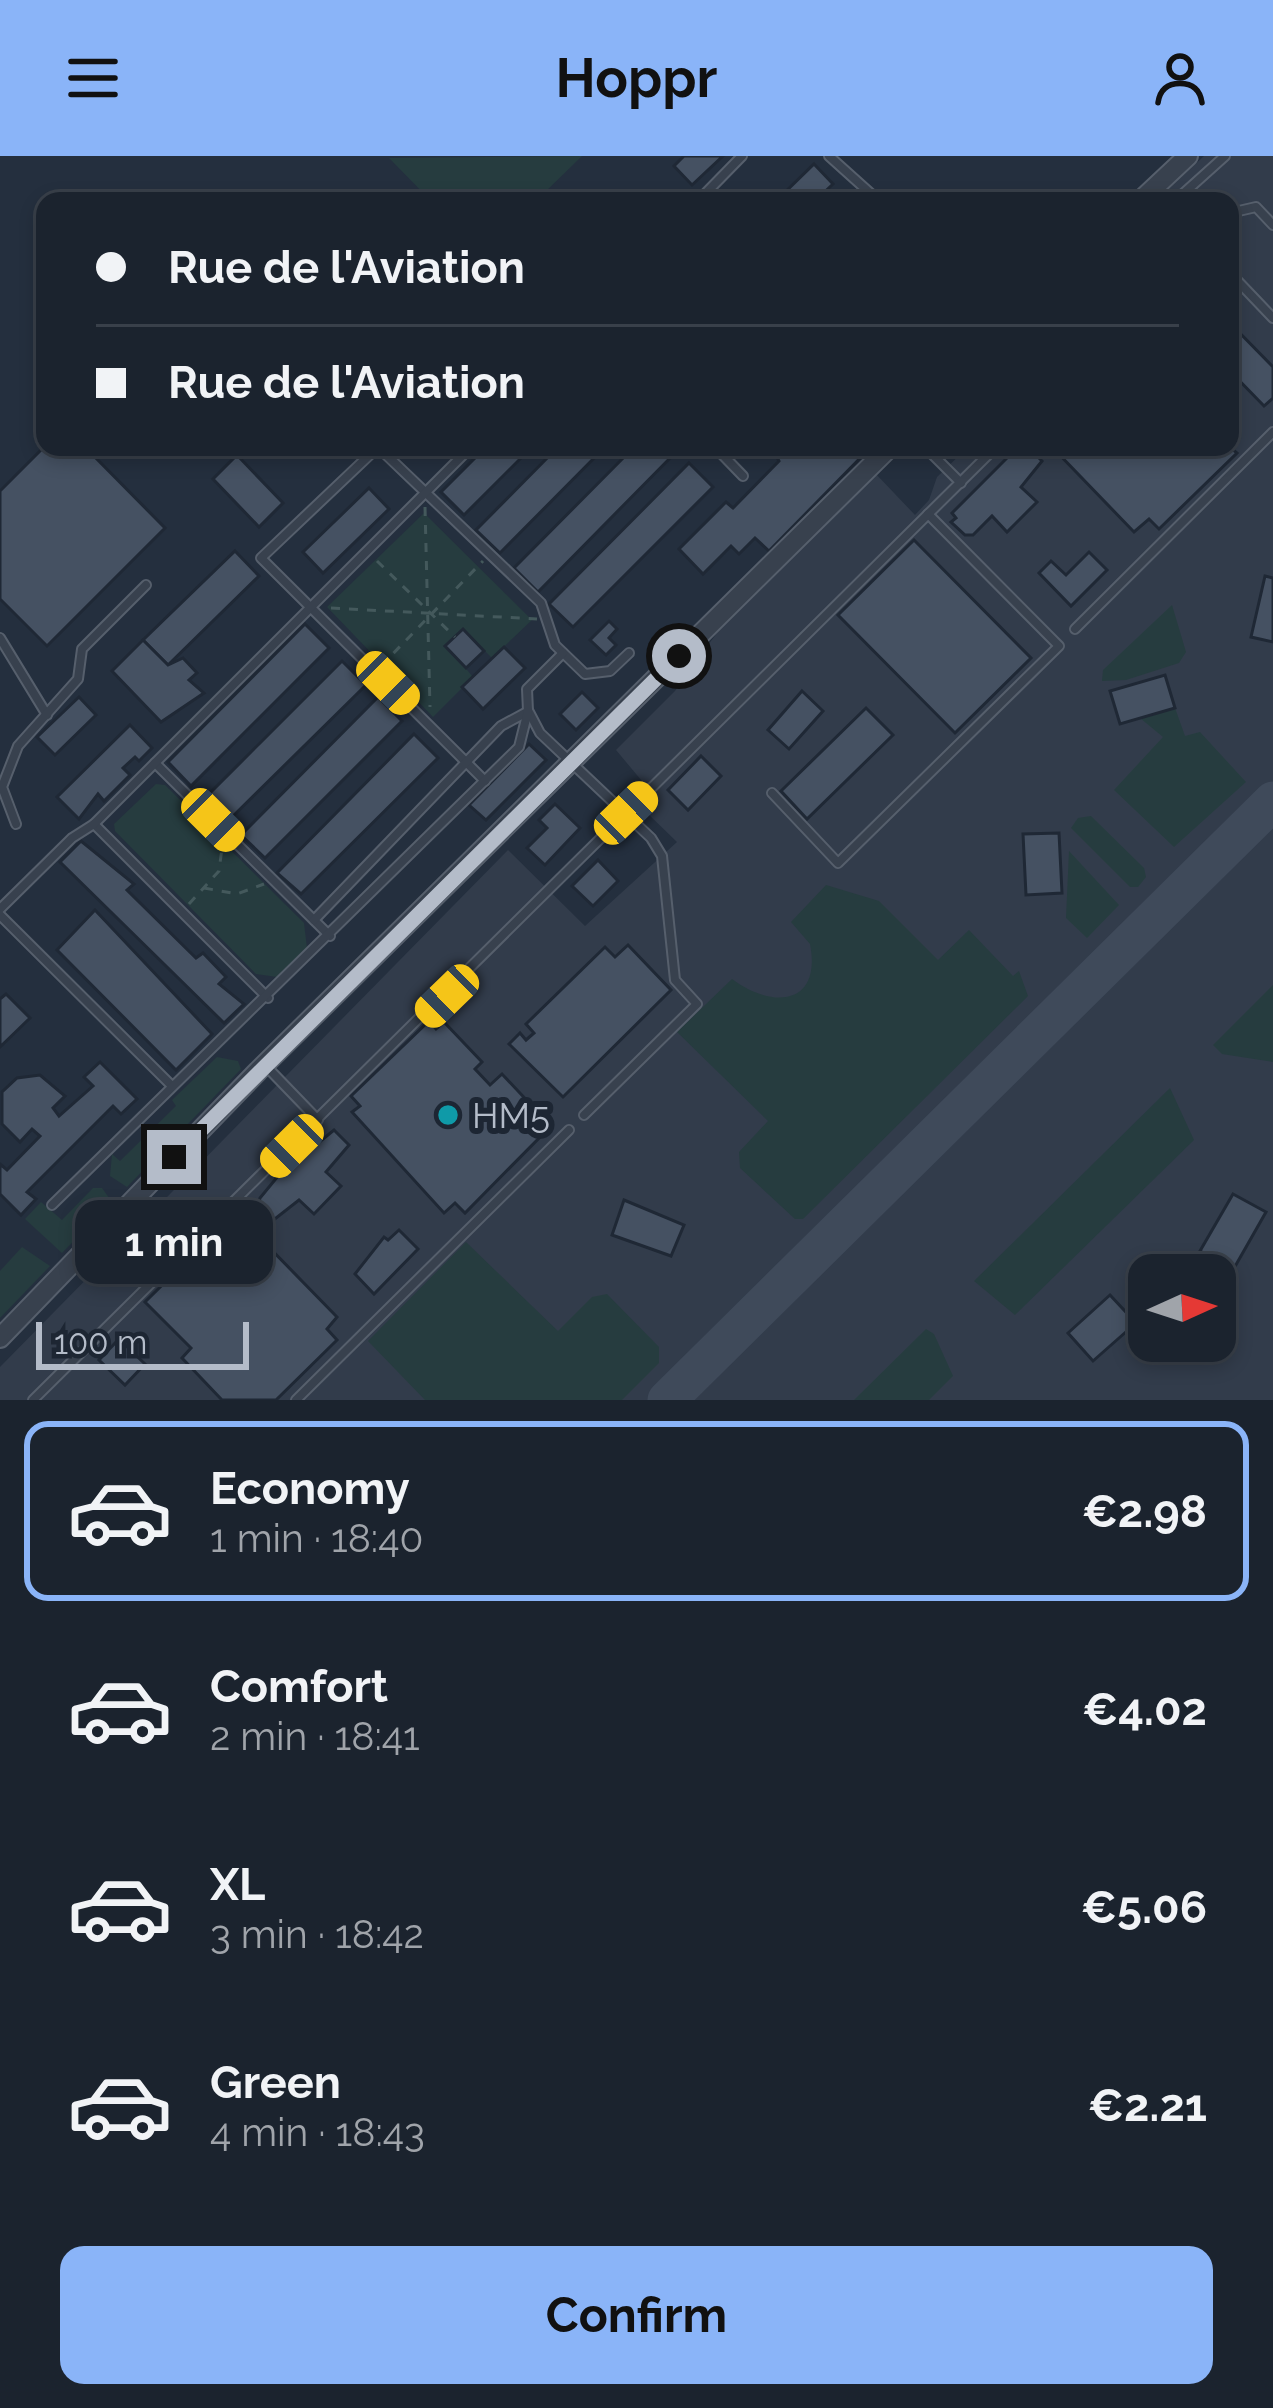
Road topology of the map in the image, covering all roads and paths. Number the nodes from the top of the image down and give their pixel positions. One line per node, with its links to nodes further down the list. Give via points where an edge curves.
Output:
1 (742, 156): 5 (lane)
2 (829, 156): 6 (lane)
3 (1188, 156): 7 (street)
4 (1225, 156): 8 (lane)
5 (707, 192)
6 (869, 192)
7 (1156, 192)
8 (1185, 192)
9 (1239, 211): 10 (lane, via 1256,207)
10 (1273, 225)
11 (1239, 282): 12 (lane)
12 (1273, 318)
13 (1273, 432): 31 (lane)
14 (369, 456): 28 (lane, via 261,558)
15 (387, 456): 23 (lane)
16 (462, 456): 23 (lane)
17 (723, 456): 21 (lane)
18 (881, 456): 40 (street)
19 (934, 456): 22 (lane)
20 (987, 456): 22 (lane)
21 (742, 476)
22 (961, 483): 24 (lane)
23 (425, 493): 25 (lane); 26 (lane); 29 (path)
24 (928, 514): 45 (lane, via 1059,646 838,863); 46 (lane)
25 (367, 551): 28 (lane); 29 (path)
26 (490, 554): 29 (path); 30 (lane, via 541,602)
27 (146, 585): 38 (lane, via 82,649 78,679)
28 (311, 607): 29 (path); 36 (lane); 42 (lane)
29 (428, 614): 30 (path); 32 (path); 36 (path); 39 (path)
30 (547, 620): 34 (lane)
31 (1075, 629)
32 (455, 637)
33 (0, 638): 38 (lane)
34 (563, 653): 35 (lane, via 585,674 610,671); 37 (lane, via 527,689)
35 (629, 653)
36 (376, 672): 39 (lane)
37 (528, 711): 40 (lane, via 540,733); 41 (lane); 43 (lane, via 519,747)
38 (47, 715): 44 (lane, via 18,746)
39 (430, 725): 41 (lane)
40 (573, 760): 46 (lane); 57 (street)
41 (467, 762): 43 (lane); 54 (lane)
42 (155, 763): 48 (lane); 49 (lane)
43 (485, 781): 55 (lane)
44 (1, 787): 47 (lane)
45 (772, 793)
46 (626, 813): 59 (lane, via 662,856 675,980 697,1004); 60 (lane)
47 (16, 824)
48 (94, 824): 52 (lane); 53 (lane)
49 (232, 838): 50 (lane); 51 (path, via 222,846 220,871)
50 (271, 877): 51 (path, via 250,892); 54 (lane)
51 (203, 887): 53 (path)
52 (0, 912): 58 (lane)
53 (182, 912): 56 (lane)
54 (314, 920): 55 (lane)
55 (330, 936): 56 (lane)
56 (268, 998): 58 (lane)
57 (265, 1064): 60 (lane); 63 (street)
58 (171, 1085): 62 (lane)
59 (584, 1115)
60 (318, 1120): 64 (lane)
61 (569, 1130): 65 (lane)
62 (52, 1205)
63 (0, 1338)
64 (33, 1400)
65 (296, 1400)

